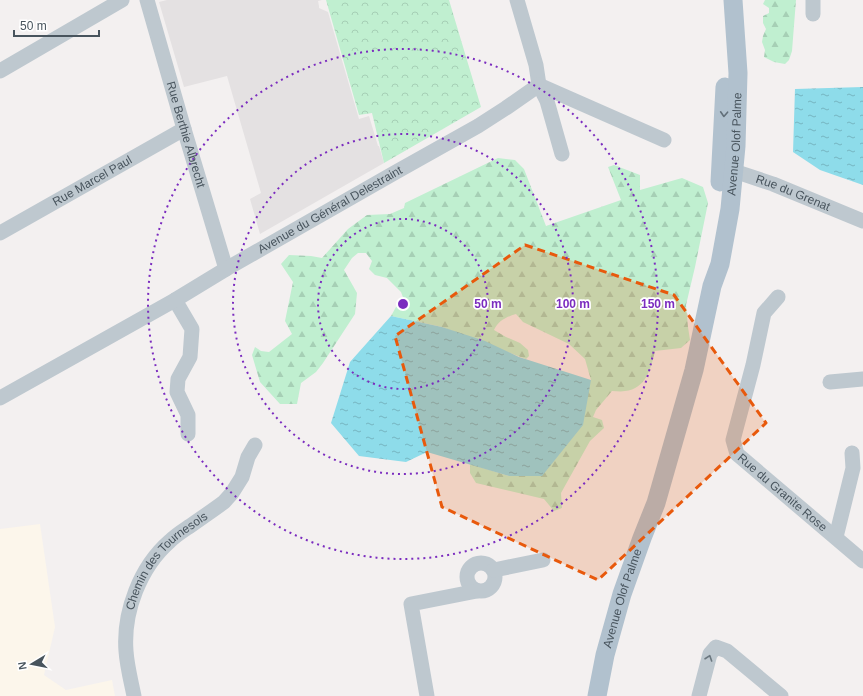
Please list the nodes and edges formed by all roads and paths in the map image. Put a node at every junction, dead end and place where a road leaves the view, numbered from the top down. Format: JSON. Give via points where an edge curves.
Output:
{"nodes":[{"id":1,"x":122,"y":0,"type":"edge"},
{"id":2,"x":147,"y":0,"type":"edge"},
{"id":3,"x":517,"y":0,"type":"edge"},
{"id":4,"x":726,"y":0,"type":"edge"},
{"id":5,"x":733,"y":0,"type":"edge"},
{"id":6,"x":0,"y":71,"type":"edge"},
{"id":7,"x":539,"y":85,"type":"junction"},
{"id":8,"x":184,"y":129,"type":"junction"},
{"id":9,"x":664,"y":140,"type":"dead end"},
{"id":10,"x":562,"y":154,"type":"dead end"},
{"id":11,"x":728,"y":170,"type":"junction"},
{"id":12,"x":863,"y":221,"type":"edge"},
{"id":13,"x":0,"y":233,"type":"edge"},
{"id":14,"x":226,"y":269,"type":"junction"},
{"id":15,"x":778,"y":297,"type":"dead end"},
{"id":16,"x":175,"y":300,"type":"junction"},
{"id":17,"x":863,"y":379,"type":"edge"},
{"id":18,"x":830,"y":382,"type":"dead end"},
{"id":19,"x":0,"y":398,"type":"edge"},
{"id":20,"x":188,"y":434,"type":"dead end"},
{"id":21,"x":255,"y":445,"type":"dead end"},
{"id":22,"x":852,"y":453,"type":"dead end"},
{"id":23,"x":656,"y":502,"type":"junction"},
{"id":24,"x":836,"y":537,"type":"junction"},
{"id":25,"x":543,"y":560,"type":"dead end"},
{"id":26,"x":863,"y":561,"type":"edge"},
{"id":27,"x":494,"y":570,"type":"junction"},
{"id":28,"x":477,"y":591,"type":"junction"},
{"id":29,"x":134,"y":696,"type":"edge"},
{"id":30,"x":427,"y":696,"type":"edge"},
{"id":31,"x":597,"y":696,"type":"edge"},
{"id":32,"x":609,"y":696,"type":"edge"},
{"id":33,"x":699,"y":696,"type":"edge"},
{"id":34,"x":781,"y":696,"type":"edge"}],
"edges":[{"from":1,"to":6,"type":"street"},
{"from":2,"to":8,"type":"street","name":"Rue Berthie Albrecht"},
{"from":3,"to":7,"type":"street","via":[[536,65]]},
{"from":4,"to":11,"type":"main road","name":"Avenue Olof Palme","one_way":true},
{"from":5,"to":11,"type":"main road","name":"Avenue Olof Palme","via":[[738,73],[736,146]]},
{"from":7,"to":9,"type":"street"},
{"from":7,"to":10,"type":"street","via":[[547,101]]},
{"from":7,"to":14,"type":"street","name":"Avenue du Général Delestraint","via":[[478,126]]},
{"from":8,"to":13,"type":"street","name":"Rue Marcel Paul"},
{"from":8,"to":14,"type":"street","name":"Rue Berthie Albrecht"},
{"from":11,"to":12,"type":"street","name":"Rue du Grenat","via":[[773,184]]},
{"from":11,"to":23,"type":"main road","name":"Avenue Olof Palme","via":[[715,233],[712,286],[694,370]]},
{"from":14,"to":16,"type":"street","name":"Avenue du Général Delestraint"},
{"from":15,"to":24,"type":"street","name":"Rue du Granite Rose","via":[[764,313],[733,440],[737,454]]},
{"from":16,"to":19,"type":"street","name":"Avenue du Général Delestraint"},
{"from":16,"to":20,"type":"street","via":[[192,329],[190,357],[178,379],[177,392],[188,415]]},
{"from":17,"to":18,"type":"street"},
{"from":21,"to":29,"type":"street","name":"Chemin des Tournesols","via":[[232,493],[224,502],[170,541],[153,559],[140,581],[132,599],[126,638],[126,653]]},
{"from":22,"to":24,"type":"street","via":[[853,468]]},
{"from":23,"to":31,"type":"main road","name":"Avenue Olof Palme","via":[[622,594]]},
{"from":23,"to":32,"type":"main road","name":"Avenue Olof Palme","via":[[650,537]]},
{"from":24,"to":26,"type":"street","name":"Rue du Granite Rose"},
{"from":25,"to":27,"type":"street"},
{"from":27,"to":28,"type":"street","via":[[495,580],[491,588],[482,592]]},
{"from":27,"to":28,"type":"street","via":[[482,563],[470,568],[468,582]]},
{"from":28,"to":30,"type":"street","via":[[411,604]]},
{"from":33,"to":34,"type":"street","one_way":true,"via":[[710,654],[716,647],[727,651]]}]}
